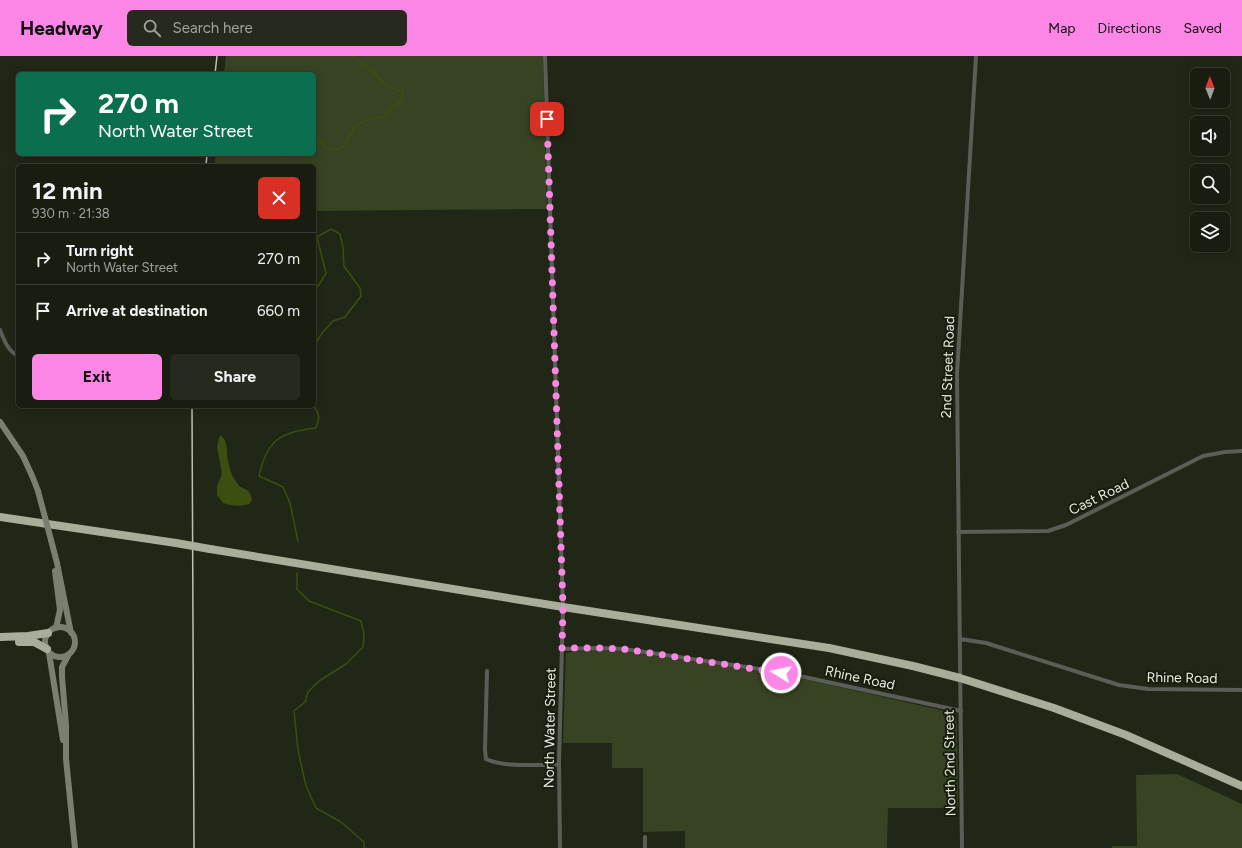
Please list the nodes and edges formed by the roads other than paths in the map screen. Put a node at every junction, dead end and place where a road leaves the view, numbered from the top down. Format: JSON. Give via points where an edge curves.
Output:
{"nodes":[{"id":1,"x":545,"y":56,"type":"edge"},
{"id":2,"x":976,"y":56,"type":"edge"},
{"id":3,"x":0,"y":330,"type":"edge"},
{"id":4,"x":16,"y":355,"type":"edge"},
{"id":5,"x":0,"y":422,"type":"edge"},
{"id":6,"x":0,"y":429,"type":"edge"},
{"id":7,"x":9,"y":436,"type":"junction"},
{"id":8,"x":1242,"y":451,"type":"edge"},
{"id":9,"x":0,"y":517,"type":"edge"},
{"id":10,"x":958,"y":532,"type":"junction"},
{"id":11,"x":51,"y":540,"type":"junction"},
{"id":12,"x":563,"y":607,"type":"junction"},
{"id":13,"x":56,"y":628,"type":"junction"},
{"id":14,"x":48,"y":633,"type":"junction"},
{"id":15,"x":71,"y":633,"type":"junction"},
{"id":16,"x":0,"y":637,"type":"edge"},
{"id":17,"x":960,"y":639,"type":"junction"},
{"id":18,"x":0,"y":642,"type":"edge"},
{"id":19,"x":562,"y":648,"type":"junction"},
{"id":20,"x":48,"y":651,"type":"junction"},
{"id":21,"x":69,"y":654,"type":"junction"},
{"id":22,"x":487,"y":671,"type":"dead end"},
{"id":23,"x":960,"y":678,"type":"junction"},
{"id":24,"x":1242,"y":690,"type":"edge"},
{"id":25,"x":961,"y":711,"type":"junction"},
{"id":26,"x":66,"y":759,"type":"junction"},
{"id":27,"x":559,"y":765,"type":"junction"},
{"id":28,"x":1242,"y":786,"type":"edge"},
{"id":29,"x":645,"y":837,"type":"dead end"},
{"id":30,"x":74,"y":848,"type":"edge"},
{"id":31,"x":560,"y":848,"type":"edge"},
{"id":32,"x":645,"y":848,"type":"edge"},
{"id":33,"x":962,"y":848,"type":"edge"}],
"edges":[{"from":1,"to":12,"type":"street","name":"North Water Street"},
{"from":2,"to":10,"type":"street","name":"2nd Street Road","via":[[957,374]]},
{"from":3,"to":4,"type":"street","via":[[4,341]]},
{"from":5,"to":7,"type":"main road"},
{"from":6,"to":7,"type":"main road"},
{"from":7,"to":11,"type":"main road","bridge":true,"via":[[25,461],[38,491]]},
{"from":8,"to":10,"type":"street","name":"Cast Road","via":[[1203,456],[1066,525],[1048,531]]},
{"from":9,"to":12,"type":"highway","bridge":true,"via":[[176,543]]},
{"from":10,"to":17,"type":"street","name":"2nd Street Road"},
{"from":11,"to":13,"type":"main road","via":[[60,610]]},
{"from":11,"to":15,"type":"main road"},
{"from":12,"to":19,"type":"street","name":"North Water Street"},
{"from":12,"to":23,"type":"highway","via":[[829,648]]},
{"from":13,"to":14,"type":"main road"},
{"from":13,"to":15,"type":"main road","via":[[64,628]]},
{"from":14,"to":16,"type":"highway"},
{"from":14,"to":20,"type":"main road","via":[[45,641]]},
{"from":15,"to":21,"type":"main road","via":[[75,641]]},
{"from":17,"to":23,"type":"street","name":"2nd Street Road"},
{"from":17,"to":24,"type":"street","name":"Rhine Road","via":[[986,643],[1119,685],[1148,689]]},
{"from":18,"to":20,"type":"highway","via":[[34,642]]},
{"from":19,"to":25,"type":"street","name":"Rhine Road","via":[[624,649],[746,667]]},
{"from":19,"to":27,"type":"street","name":"North Water Street"},
{"from":20,"to":21,"type":"main road","via":[[57,657]]},
{"from":20,"to":26,"type":"main road"},
{"from":21,"to":26,"type":"main road","via":[[62,672]]},
{"from":22,"to":27,"type":"street","via":[[486,759],[506,765]]},
{"from":23,"to":25,"type":"street","name":"North 2nd Street"},
{"from":23,"to":28,"type":"highway","via":[[1054,708],[1126,735]]},
{"from":25,"to":33,"type":"street","name":"North 2nd Street"},
{"from":26,"to":30,"type":"main road"},
{"from":27,"to":31,"type":"street","name":"North Water Street"},
{"from":29,"to":32,"type":"street"}]}
